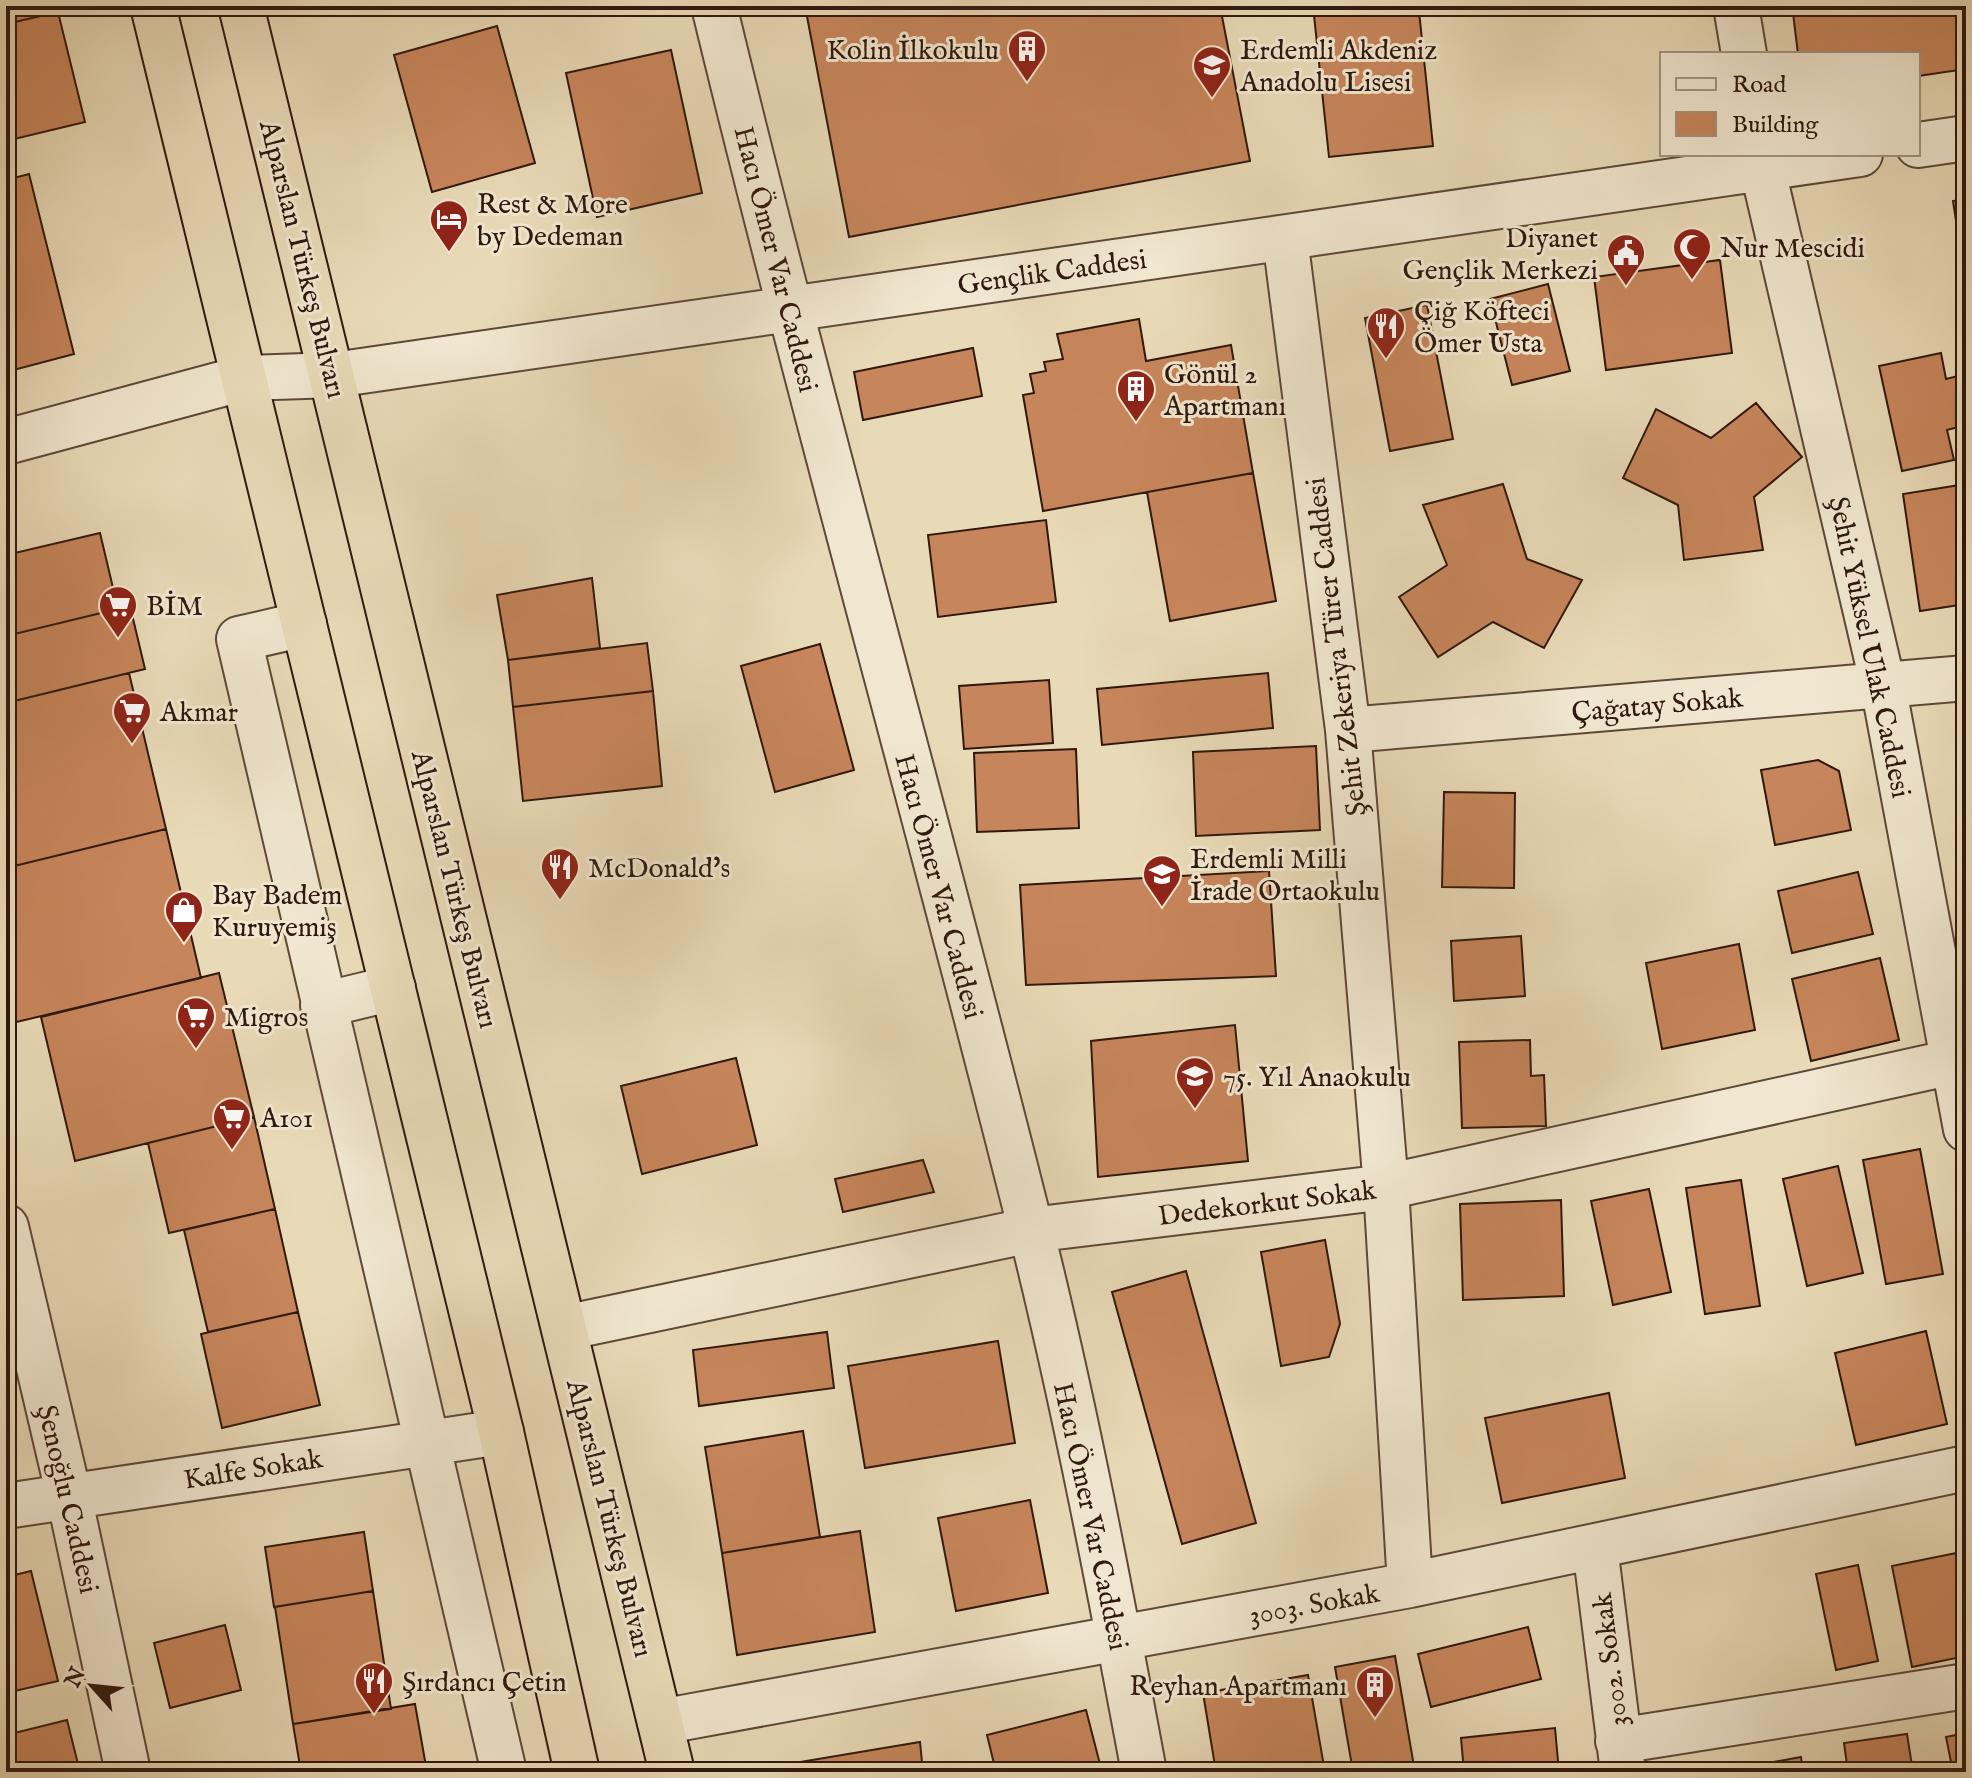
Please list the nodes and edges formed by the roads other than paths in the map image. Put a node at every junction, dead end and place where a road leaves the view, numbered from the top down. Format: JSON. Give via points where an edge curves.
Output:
{"nodes":[{"id":1,"x":153,"y":6,"type":"edge"},
{"id":2,"x":241,"y":6,"type":"edge"},
{"id":3,"x":714,"y":6,"type":"edge"},
{"id":4,"x":1736,"y":6,"type":"edge"},
{"id":5,"x":1744,"y":52,"type":"edge"},
{"id":6,"x":1966,"y":138,"type":"edge"},
{"id":7,"x":1920,"y":145,"type":"edge"},
{"id":8,"x":1831,"y":156,"type":"edge"},
{"id":9,"x":1760,"y":161,"type":"edge"},
{"id":10,"x":1285,"y":238,"type":"junction"},
{"id":11,"x":787,"y":309,"type":"junction"},
{"id":12,"x":334,"y":375,"type":"junction"},
{"id":13,"x":244,"y":378,"type":"junction"},
{"id":14,"x":6,"y":442,"type":"edge"},
{"id":15,"x":304,"y":624,"type":"junction"},
{"id":16,"x":1966,"y":678,"type":"edge"},
{"id":17,"x":1886,"y":685,"type":"junction"},
{"id":18,"x":1348,"y":730,"type":"junction"},
{"id":19,"x":393,"y":988,"type":"junction"},
{"id":20,"x":323,"y":1005,"type":"junction"},
{"id":21,"x":1959,"y":1060,"type":"edge"},
{"id":22,"x":1966,"y":1129,"type":"edge"},
{"id":23,"x":1386,"y":1187,"type":"junction"},
{"id":24,"x":6,"y":1227,"type":"edge"},
{"id":25,"x":1031,"y":1230,"type":"junction"},
{"id":26,"x":564,"y":1328,"type":"junction"},
{"id":27,"x":501,"y":1432,"type":"junction"},
{"id":28,"x":425,"y":1443,"type":"junction"},
{"id":29,"x":1966,"y":1468,"type":"edge"},
{"id":30,"x":69,"y":1496,"type":"junction"},
{"id":31,"x":6,"y":1506,"type":"edge"},
{"id":32,"x":1595,"y":1547,"type":"junction"},
{"id":33,"x":1410,"y":1585,"type":"junction"},
{"id":34,"x":1119,"y":1638,"type":"junction"},
{"id":35,"x":1966,"y":1686,"type":"edge"},
{"id":36,"x":660,"y":1722,"type":"junction"},
{"id":37,"x":1621,"y":1757,"type":"edge"},
{"id":38,"x":128,"y":1772,"type":"edge"},
{"id":39,"x":504,"y":1772,"type":"edge"},
{"id":40,"x":577,"y":1772,"type":"edge"},
{"id":41,"x":672,"y":1772,"type":"edge"},
{"id":42,"x":1144,"y":1772,"type":"edge"}],
"edges":[{"from":1,"to":13,"type":"highway"},
{"from":2,"to":12,"type":"highway","name":"Alparslan Türkeş Bulvarı"},
{"from":3,"to":11,"type":"street","name":"Hacı Ömer Var Caddesi"},
{"from":4,"to":5,"type":"street"},
{"from":6,"to":7,"type":"street"},
{"from":8,"to":9,"type":"street","name":"Gençlik Caddesi"},
{"from":9,"to":10,"type":"street","name":"Gençlik Caddesi"},
{"from":9,"to":17,"type":"street","name":"Şehit Yüksel Ulak Caddesi"},
{"from":10,"to":11,"type":"street","name":"Gençlik Caddesi"},
{"from":10,"to":18,"type":"street","name":"Şehit Zekeriya Türer Caddesi"},
{"from":11,"to":12,"type":"street","name":"Gençlik Caddesi"},
{"from":11,"to":25,"type":"street","name":"Hacı Ömer Var Caddesi"},
{"from":12,"to":13,"type":"street","name":"Gençlik Caddesi"},
{"from":12,"to":26,"type":"highway","name":"Alparslan Türkeş Bulvarı"},
{"from":13,"to":14,"type":"street","name":"Gençlik Caddesi"},
{"from":13,"to":15,"type":"highway"},
{"from":15,"to":19,"type":"highway"},
{"from":15,"to":20,"type":"street","via":[[239,639]]},
{"from":16,"to":17,"type":"street","name":"Çağatay Sokak"},
{"from":17,"to":18,"type":"street","name":"Çağatay Sokak"},
{"from":17,"to":21,"type":"street","name":"Şehit Yüksel Ulak Caddesi"},
{"from":18,"to":23,"type":"street","name":"Şehit Zekeriya Türer Caddesi"},
{"from":19,"to":20,"type":"street"},
{"from":19,"to":27,"type":"highway"},
{"from":20,"to":28,"type":"street"},
{"from":21,"to":22,"type":"street","name":"Şehit Yüksel Ulak Caddesi"},
{"from":21,"to":23,"type":"street","name":"Dedekorkut Sokak"},
{"from":23,"to":25,"type":"street","name":"Dedekorkut Sokak"},
{"from":23,"to":33,"type":"street","name":"Şehit Zekeriya Türer Caddesi"},
{"from":24,"to":30,"type":"street","name":"Şenoğlu Caddesi"},
{"from":25,"to":26,"type":"street","name":"Dedekorkut Sokak"},
{"from":25,"to":34,"type":"street","name":"Hacı Ömer Var Caddesi"},
{"from":26,"to":36,"type":"highway","name":"Alparslan Türkeş Bulvarı"},
{"from":27,"to":28,"type":"street","name":"Kalfe Sokak"},
{"from":27,"to":40,"type":"highway"},
{"from":28,"to":30,"type":"street","name":"Kalfe Sokak"},
{"from":28,"to":39,"type":"street"},
{"from":29,"to":32,"type":"street","name":"3003. Sokak"},
{"from":30,"to":31,"type":"street","name":"Kalfe Sokak"},
{"from":30,"to":38,"type":"street","name":"Şenoğlu Caddesi"},
{"from":32,"to":33,"type":"street","name":"3003. Sokak"},
{"from":32,"to":37,"type":"street","name":"3002. Sokak"},
{"from":33,"to":34,"type":"street","name":"3003. Sokak"},
{"from":34,"to":36,"type":"street","name":"3003. Sokak"},
{"from":34,"to":42,"type":"street","name":"Hacı Ömer Var Caddesi"},
{"from":35,"to":37,"type":"street"},
{"from":36,"to":41,"type":"highway","name":"Alparslan Türkeş Bulvarı"}]}
